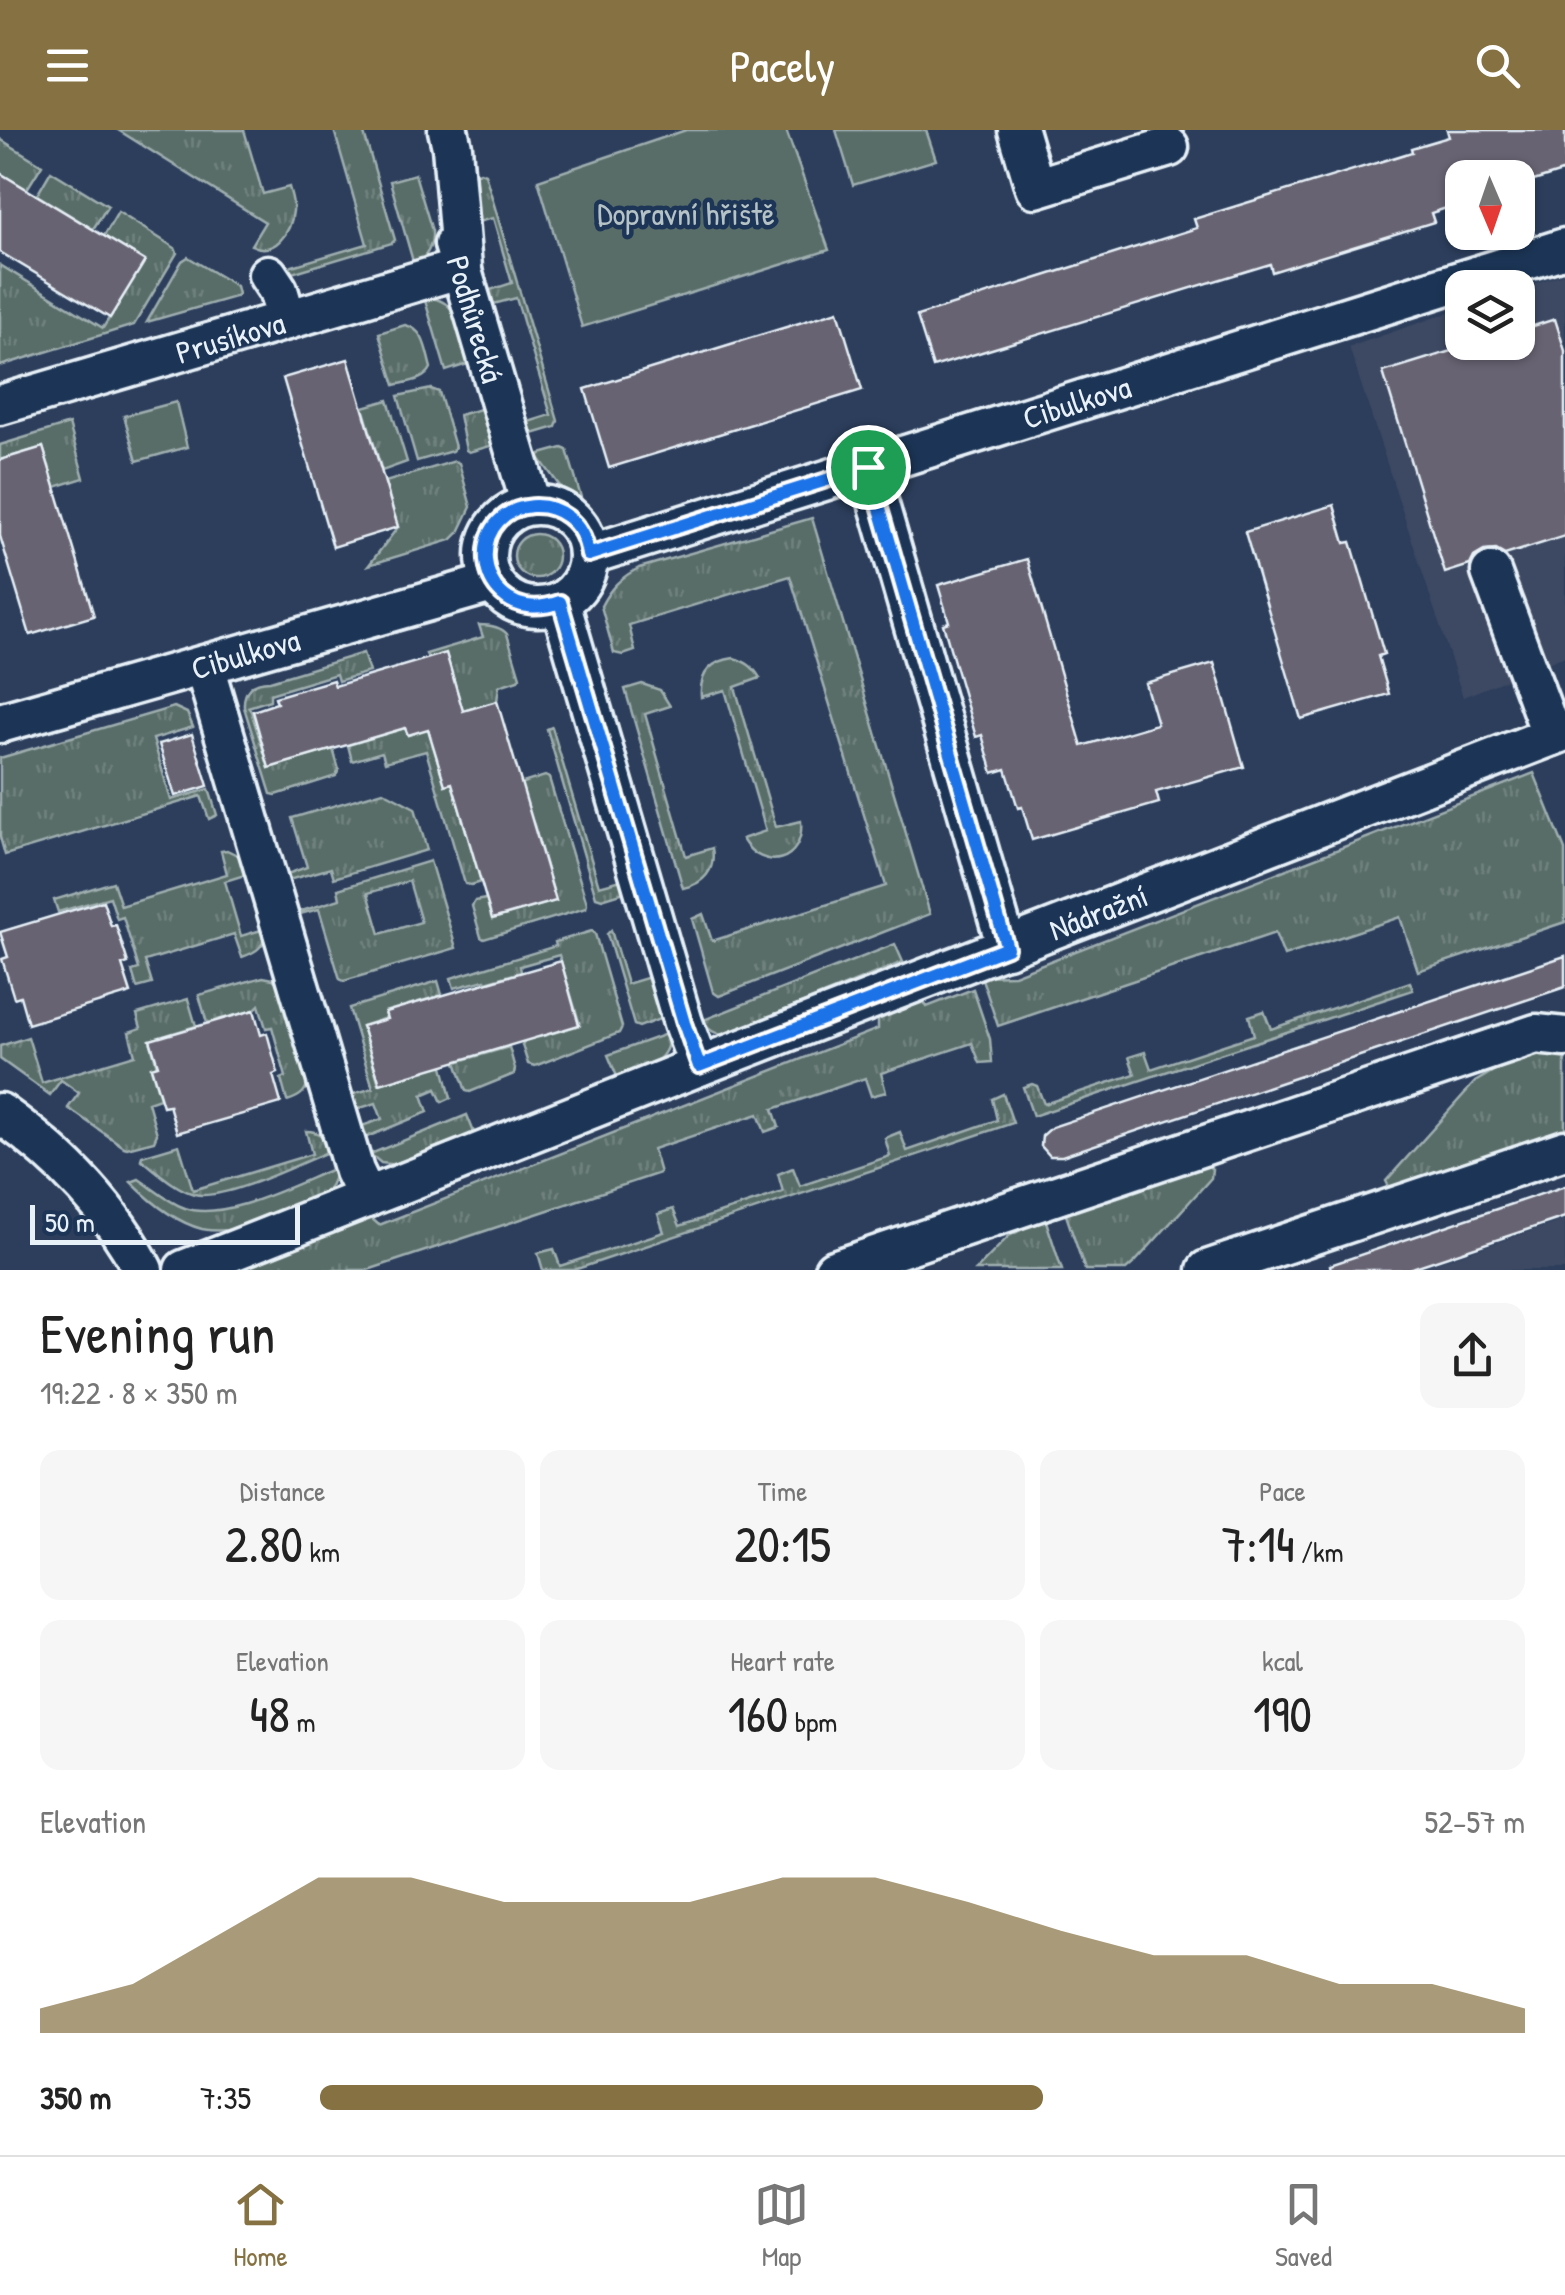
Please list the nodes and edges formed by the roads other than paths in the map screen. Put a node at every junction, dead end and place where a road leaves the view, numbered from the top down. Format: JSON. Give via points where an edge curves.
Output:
{"nodes":[{"id":1,"x":420,"y":130,"type":"edge"},
{"id":2,"x":448,"y":130,"type":"edge"},
{"id":3,"x":1018,"y":130,"type":"edge"},
{"id":4,"x":1169,"y":147,"type":"dead end"},
{"id":5,"x":1565,"y":248,"type":"edge"},
{"id":6,"x":462,"y":268,"type":"junction"},
{"id":7,"x":268,"y":274,"type":"dead end"},
{"id":8,"x":287,"y":320,"type":"junction"},
{"id":9,"x":0,"y":405,"type":"edge"},
{"id":10,"x":868,"y":467,"type":"junction"},
{"id":11,"x":531,"y":505,"type":"junction"},
{"id":12,"x":588,"y":555,"type":"junction"},
{"id":13,"x":1491,"y":572,"type":"dead end"},
{"id":14,"x":492,"y":582,"type":"junction"},
{"id":15,"x":560,"y":602,"type":"junction"},
{"id":16,"x":204,"y":666,"type":"junction"},
{"id":17,"x":0,"y":723,"type":"edge"},
{"id":18,"x":1558,"y":733,"type":"edge"},
{"id":19,"x":1007,"y":948,"type":"junction"},
{"id":20,"x":1565,"y":1037,"type":"edge"},
{"id":21,"x":699,"y":1066,"type":"junction"},
{"id":22,"x":0,"y":1114,"type":"edge"},
{"id":23,"x":1565,"y":1150,"type":"edge"},
{"id":24,"x":367,"y":1198,"type":"junction"},
{"id":25,"x":143,"y":1270,"type":"edge"},
{"id":26,"x":184,"y":1270,"type":"edge"},
{"id":27,"x":834,"y":1270,"type":"edge"},
{"id":28,"x":1207,"y":1270,"type":"edge"}],
"edges":[{"from":1,"to":6,"type":"street","name":"Podhůrecká"},
{"from":2,"to":6,"type":"street"},
{"from":3,"to":4,"type":"street","via":[[1035,188]]},
{"from":5,"to":10,"type":"street","name":"Cibulkova"},
{"from":6,"to":8,"type":"street","name":"Prusíkova"},
{"from":6,"to":11,"type":"street","name":"Podhůrecká"},
{"from":7,"to":8,"type":"street"},
{"from":8,"to":9,"type":"street","name":"Prusíkova"},
{"from":10,"to":12,"type":"street","name":"Cibulkova"},
{"from":10,"to":19,"type":"street"},
{"from":11,"to":12,"type":"street","via":[[566,514],[582,532]]},
{"from":11,"to":14,"type":"street","via":[[494,527],[485,555]]},
{"from":12,"to":15,"type":"street","via":[[577,588]]},
{"from":13,"to":18,"type":"street"},
{"from":14,"to":15,"type":"street","via":[[522,606]]},
{"from":14,"to":16,"type":"street","name":"Cibulkova"},
{"from":15,"to":21,"type":"street"},
{"from":16,"to":17,"type":"street","name":"Cibulkova"},
{"from":16,"to":24,"type":"street"},
{"from":18,"to":19,"type":"street","name":"Nádražní"},
{"from":19,"to":21,"type":"street","name":"Nádražní"},
{"from":20,"to":27,"type":"street","via":[[1536,1034]]},
{"from":21,"to":24,"type":"street","name":"Nádražní"},
{"from":22,"to":25,"type":"street","via":[[76,1175]]},
{"from":23,"to":28,"type":"street"},
{"from":24,"to":26,"type":"street","name":"Nádražní"}]}
